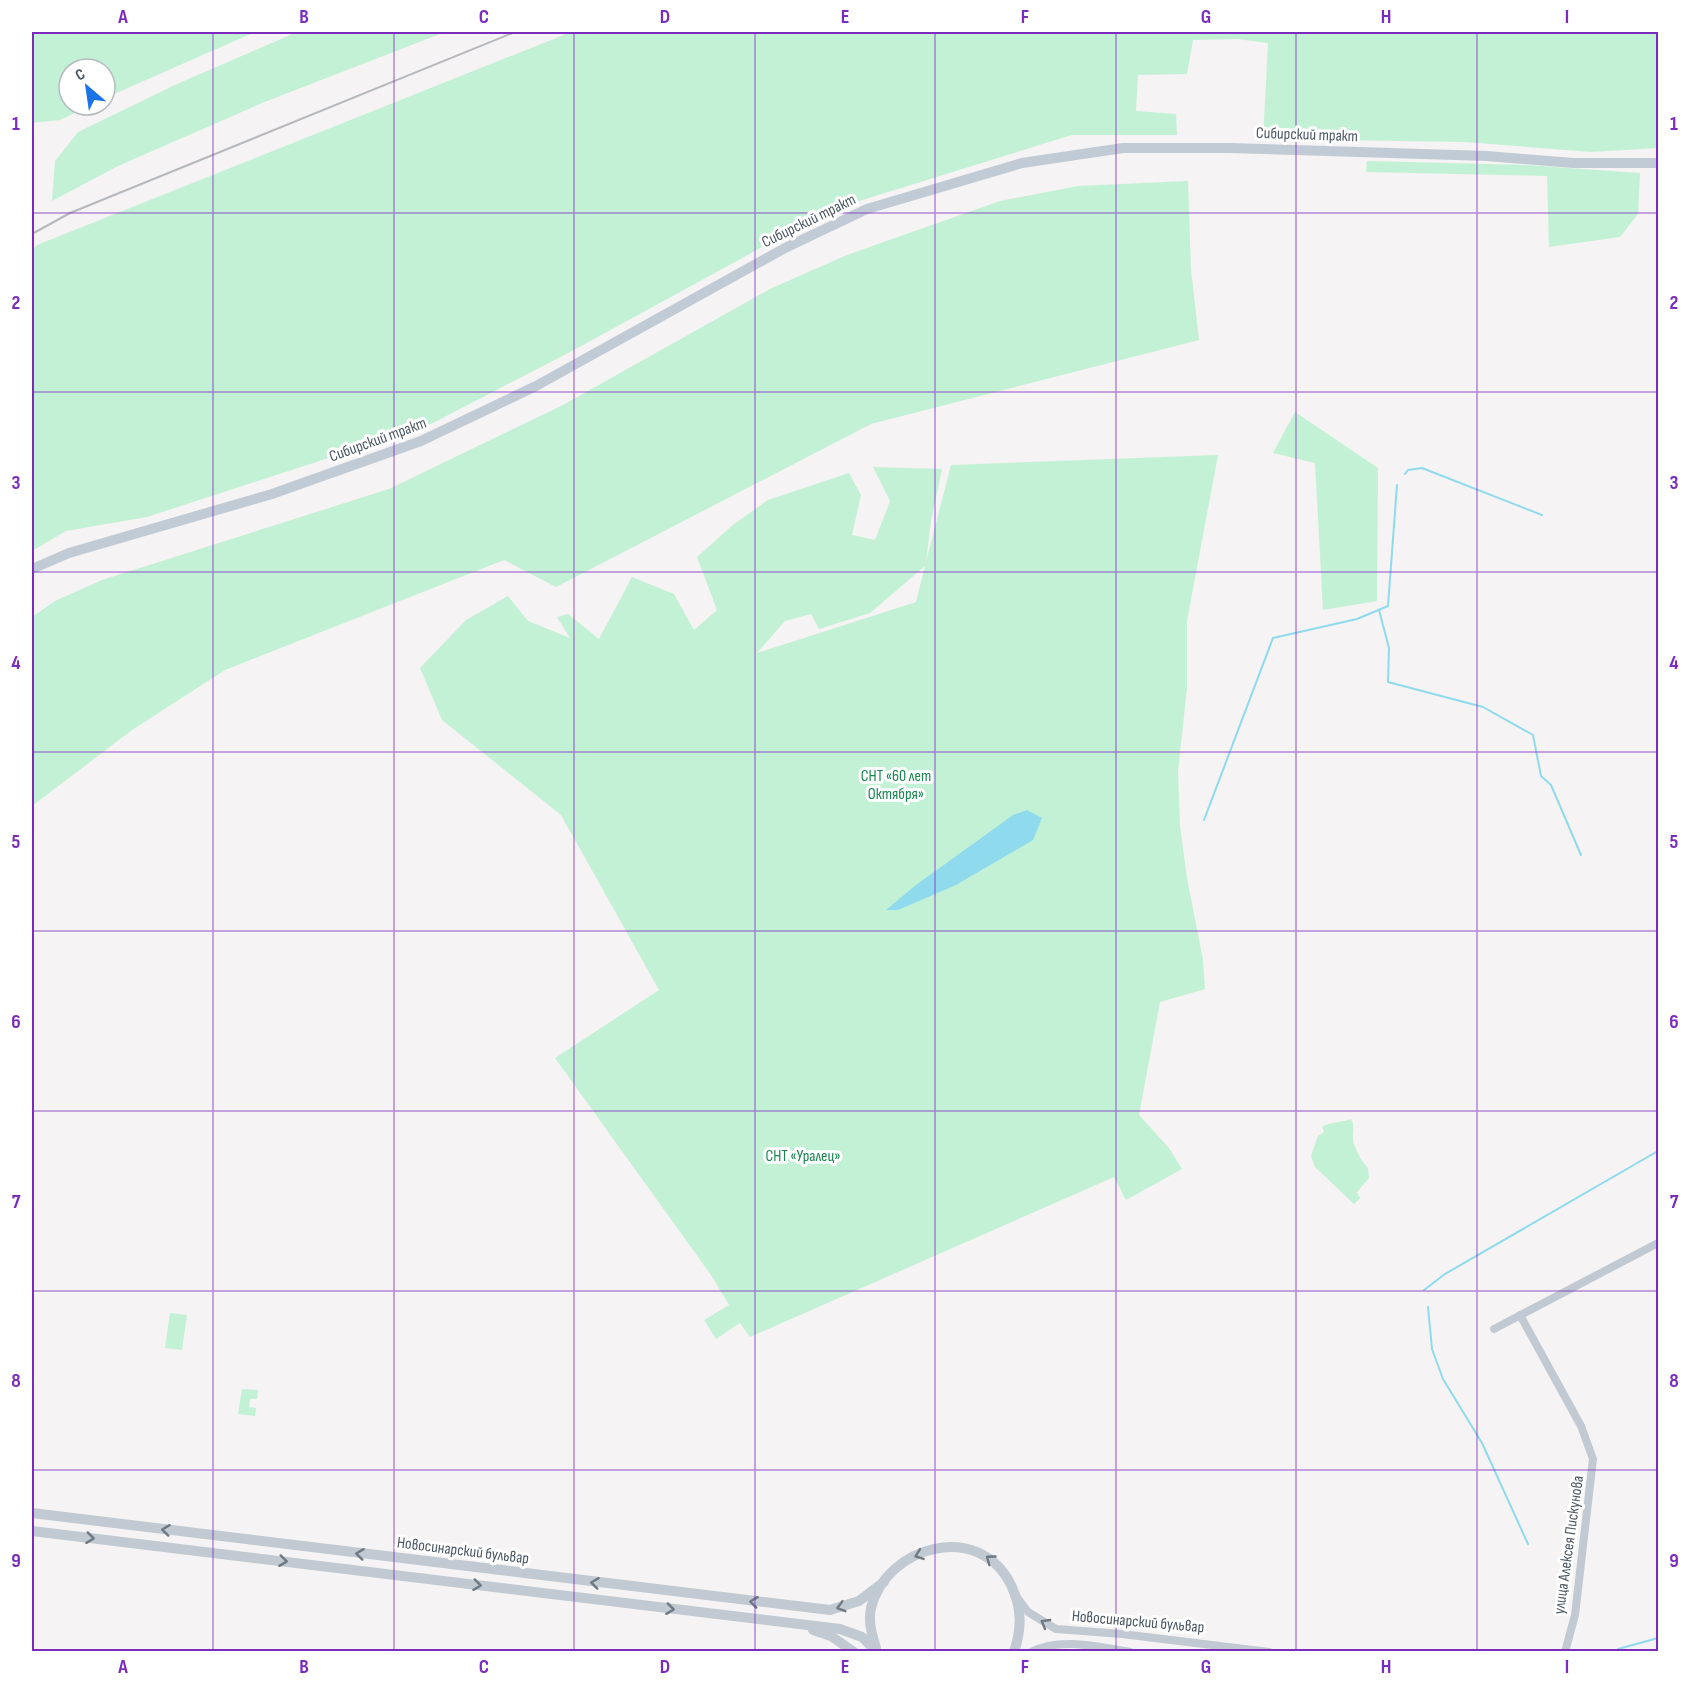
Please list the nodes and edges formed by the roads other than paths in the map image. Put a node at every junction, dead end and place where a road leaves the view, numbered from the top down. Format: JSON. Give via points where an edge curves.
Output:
{"nodes":[{"id":1,"x":1659,"y":163,"type":"edge"},
{"id":2,"x":32,"y":569,"type":"edge"},
{"id":3,"x":1659,"y":1243,"type":"edge"},
{"id":4,"x":1520,"y":1315,"type":"junction"},
{"id":5,"x":1494,"y":1329,"type":"dead end"},
{"id":6,"x":32,"y":1513,"type":"edge"},
{"id":7,"x":32,"y":1531,"type":"edge"},
{"id":8,"x":884,"y":1582,"type":"junction"},
{"id":9,"x":1016,"y":1596,"type":"junction"},
{"id":10,"x":799,"y":1624,"type":"junction"},
{"id":11,"x":1126,"y":1651,"type":"edge"},
{"id":12,"x":854,"y":1652,"type":"edge"},
{"id":13,"x":877,"y":1652,"type":"edge"},
{"id":14,"x":1014,"y":1652,"type":"edge"},
{"id":15,"x":1031,"y":1652,"type":"edge"},
{"id":16,"x":1110,"y":1652,"type":"edge"},
{"id":17,"x":1269,"y":1652,"type":"edge"},
{"id":18,"x":1565,"y":1652,"type":"edge"}],
"edges":[{"from":1,"to":2,"type":"main road","name":"Сибирский тракт","via":[[1123,148],[1022,164],[867,209],[785,248],[536,386],[422,441],[261,497],[69,553]]},
{"from":3,"to":4,"type":"street"},
{"from":4,"to":5,"type":"street"},
{"from":4,"to":18,"type":"street","name":"улица Алексея Пискунова","via":[[1581,1426],[1593,1459],[1575,1615]]},
{"from":8,"to":6,"type":"street","name":"Новосинарский бульвар","one_way":true,"via":[[859,1601],[830,1610]]},
{"from":7,"to":10,"type":"street","name":"Новосинарский бульвар","one_way":true},
{"from":9,"to":8,"type":"street","one_way":true,"via":[[994,1560],[964,1546],[936,1549],[908,1559]]},
{"from":8,"to":13,"type":"street","via":[[871,1609]]},
{"from":9,"to":14,"type":"street","via":[[1021,1624]]},
{"from":17,"to":9,"type":"street","name":"Новосинарский бульвар","one_way":true,"via":[[1056,1629],[1028,1612]]},
{"from":10,"to":12,"type":"street","via":[[831,1636]]},
{"from":10,"to":13,"type":"street","name":"Новосинарский бульвар","via":[[845,1630],[862,1637]]},
{"from":11,"to":15,"type":"street","name":"Новосинарский бульвар","via":[[1065,1644]]},
{"from":11,"to":16,"type":"street"}]}
